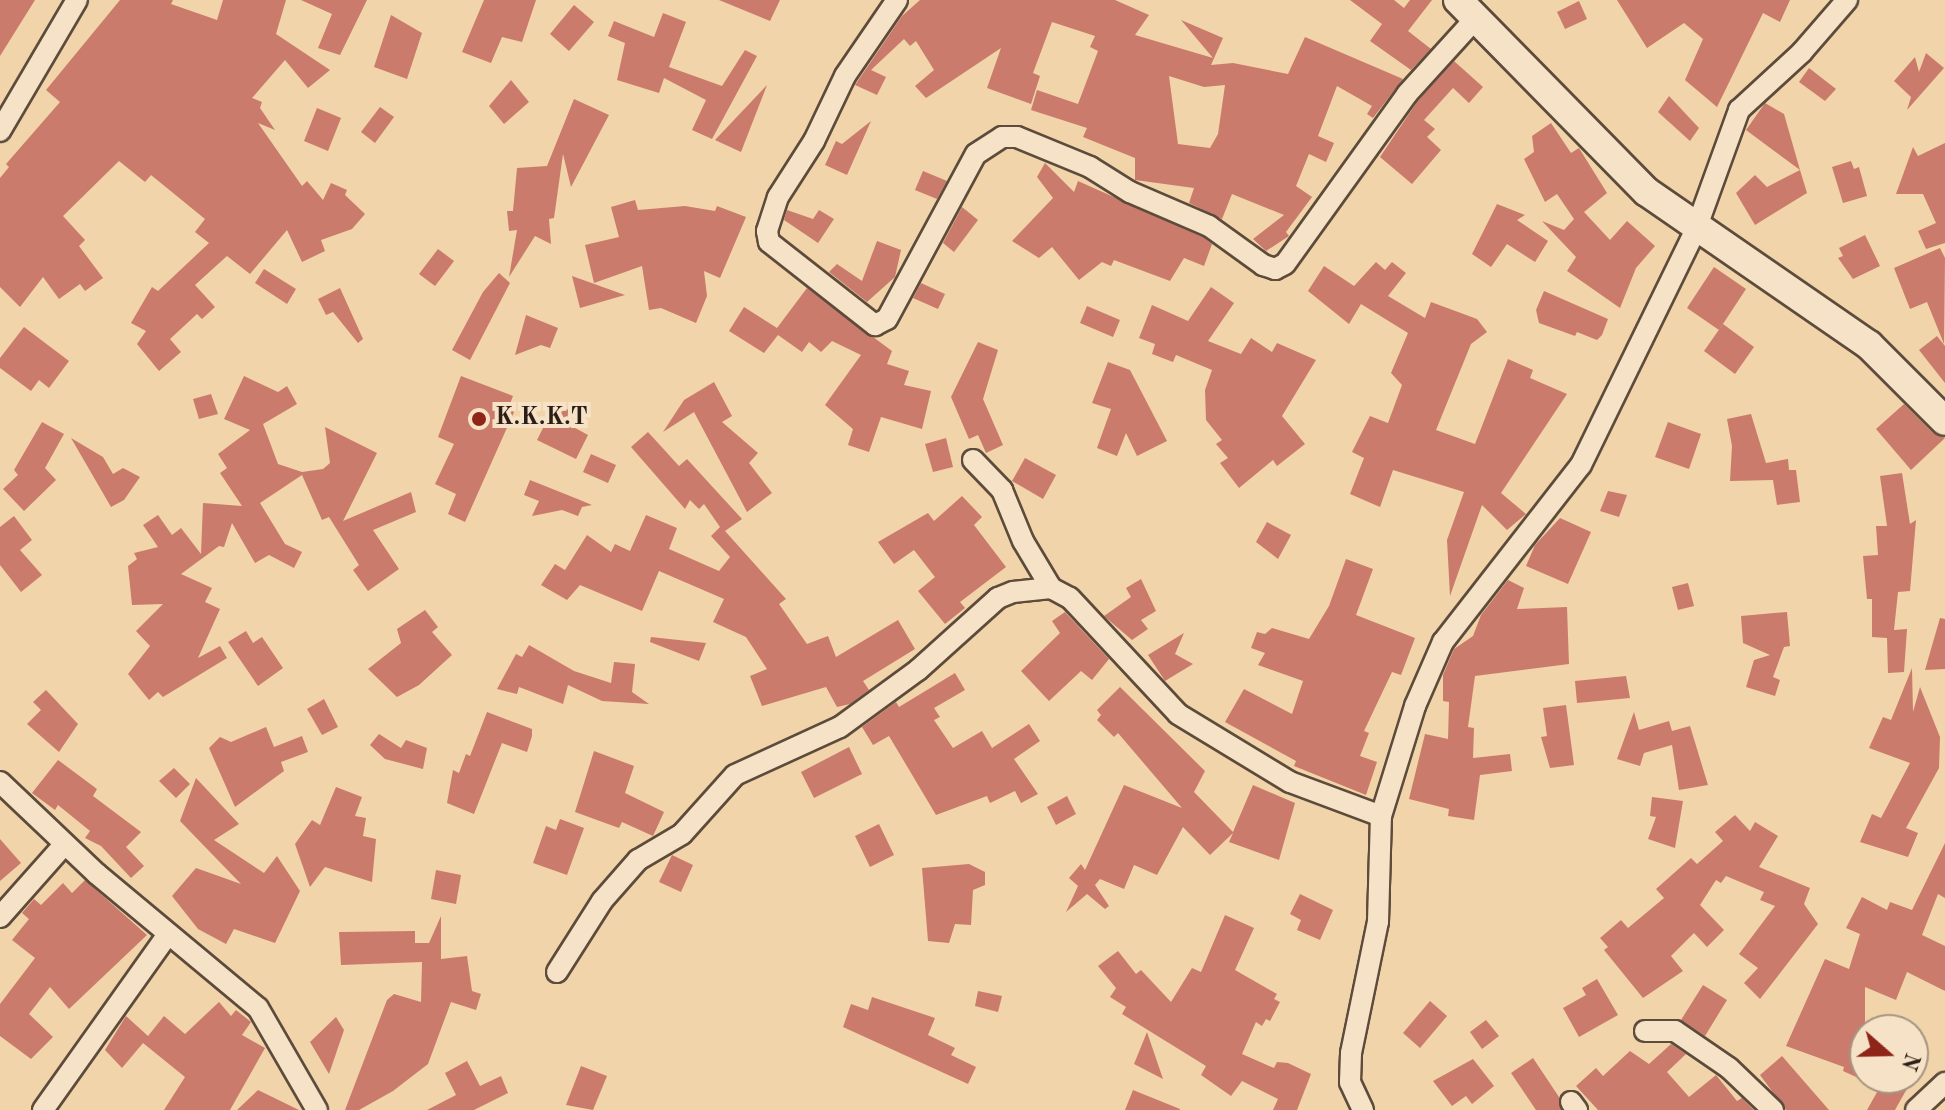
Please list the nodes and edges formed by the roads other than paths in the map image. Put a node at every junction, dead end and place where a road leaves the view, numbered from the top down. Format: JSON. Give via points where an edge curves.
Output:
{"nodes":[{"id":1,"x":77,"y":0,"type":"edge"},
{"id":2,"x":897,"y":0,"type":"edge"},
{"id":3,"x":1847,"y":0,"type":"edge"},
{"id":4,"x":1466,"y":10,"type":"edge"},
{"id":5,"x":0,"y":131,"type":"edge"},
{"id":6,"x":1696,"y":229,"type":"junction"},
{"id":7,"x":1945,"y":421,"type":"edge"},
{"id":8,"x":973,"y":460,"type":"dead end"},
{"id":9,"x":1051,"y":588,"type":"junction"},
{"id":10,"x":0,"y":782,"type":"edge"},
{"id":11,"x":1381,"y":816,"type":"junction"},
{"id":12,"x":64,"y":845,"type":"junction"},
{"id":13,"x":0,"y":917,"type":"edge"},
{"id":14,"x":168,"y":934,"type":"junction"},
{"id":15,"x":557,"y":972,"type":"dead end"},
{"id":16,"x":1645,"y":1031,"type":"dead end"},
{"id":17,"x":1945,"y":1083,"type":"edge"},
{"id":18,"x":43,"y":1110,"type":"edge"},
{"id":19,"x":317,"y":1110,"type":"edge"},
{"id":20,"x":1363,"y":1110,"type":"edge"},
{"id":21,"x":1773,"y":1110,"type":"edge"},
{"id":22,"x":1916,"y":1110,"type":"edge"}],
"edges":[{"from":1,"to":5,"type":"street"},
{"from":2,"to":4,"type":"street","via":[[845,76],[814,141],[778,197],[767,231],[769,242],[875,325],[887,319],[976,154],[1002,137],[1017,137],[1090,167],[1130,192],[1209,226],[1263,265],[1275,269],[1285,264]]},
{"from":3,"to":6,"type":"street","via":[[1802,52],[1739,110]]},
{"from":4,"to":6,"type":"street","via":[[1608,158]]},
{"from":6,"to":7,"type":"street","via":[[1869,345]]},
{"from":6,"to":11,"type":"street","via":[[1581,465],[1443,642],[1415,706]]},
{"from":8,"to":9,"type":"street","via":[[1002,490],[1023,541]]},
{"from":9,"to":11,"type":"street","via":[[1083,607],[1178,714],[1290,782]]},
{"from":9,"to":15,"type":"street","via":[[998,598],[866,710],[815,742],[753,763],[735,775],[682,834],[638,860]]},
{"from":10,"to":12,"type":"street"},
{"from":11,"to":20,"type":"street","via":[[1377,936],[1351,1053],[1350,1082]]},
{"from":12,"to":13,"type":"street"},
{"from":12,"to":14,"type":"street"},
{"from":14,"to":18,"type":"street"},
{"from":14,"to":19,"type":"street","via":[[258,1008]]},
{"from":16,"to":21,"type":"street","via":[[1675,1031],[1729,1068]]},
{"from":17,"to":22,"type":"street"}]}
